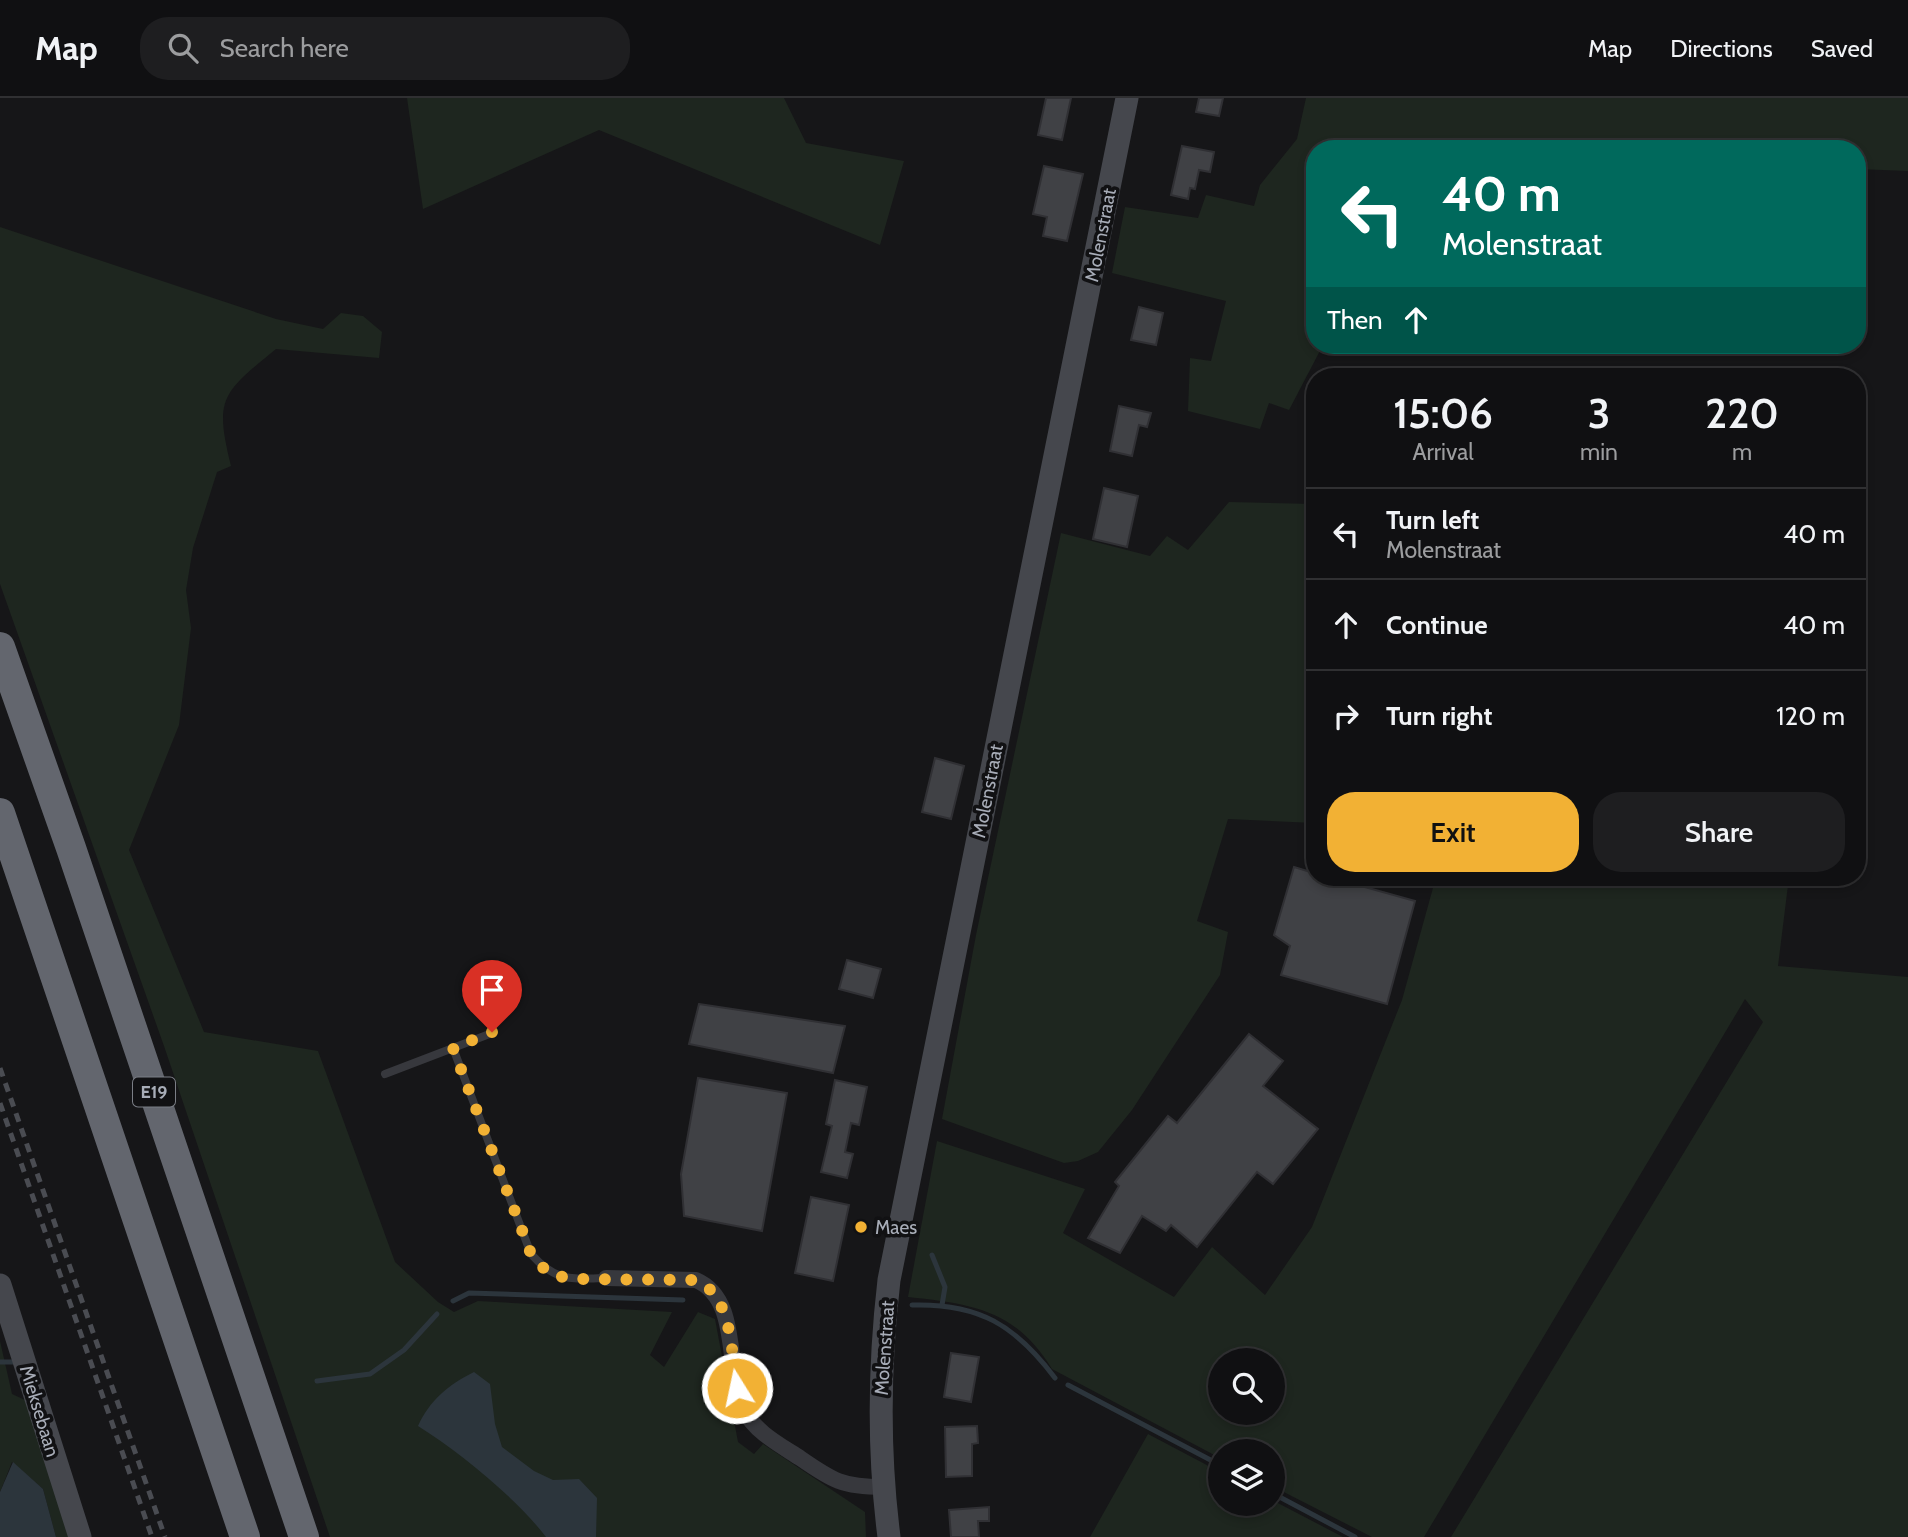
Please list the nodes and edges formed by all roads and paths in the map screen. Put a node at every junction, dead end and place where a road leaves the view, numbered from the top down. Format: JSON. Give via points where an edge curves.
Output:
{"nodes":[{"id":1,"x":1127,"y":98,"type":"edge"},
{"id":2,"x":0,"y":648,"type":"edge"},
{"id":3,"x":0,"y":813,"type":"edge"},
{"id":4,"x":492,"y":1032,"type":"dead end"},
{"id":5,"x":453,"y":1048,"type":"junction"},
{"id":6,"x":385,"y":1074,"type":"dead end"},
{"id":7,"x":606,"y":1278,"type":"joint"},
{"id":8,"x":0,"y":1285,"type":"edge"},
{"id":9,"x":883,"y":1487,"type":"junction"},
{"id":10,"x":80,"y":1537,"type":"edge"},
{"id":11,"x":246,"y":1537,"type":"edge"},
{"id":12,"x":304,"y":1537,"type":"edge"},
{"id":13,"x":889,"y":1537,"type":"edge"}],
"edges":[{"from":1,"to":9,"type":"main road","name":"Molenstraat","via":[[889,1280],[880,1386]]},
{"from":2,"to":12,"type":"highway","number":"E19"},
{"from":3,"to":11,"type":"highway"},
{"from":4,"to":5,"type":"lane"},
{"from":5,"to":6,"type":"lane"},
{"from":5,"to":7,"type":"lane","via":[[531,1254],[548,1273],[570,1279]]},
{"from":7,"to":9,"type":"street","via":[[696,1280],[709,1285],[723,1311],[737,1388],[755,1425],[829,1478],[856,1488]]},
{"from":8,"to":10,"type":"main road","name":"Mieksebaan"},
{"from":9,"to":13,"type":"main road","name":"Molenstraat"}]}
